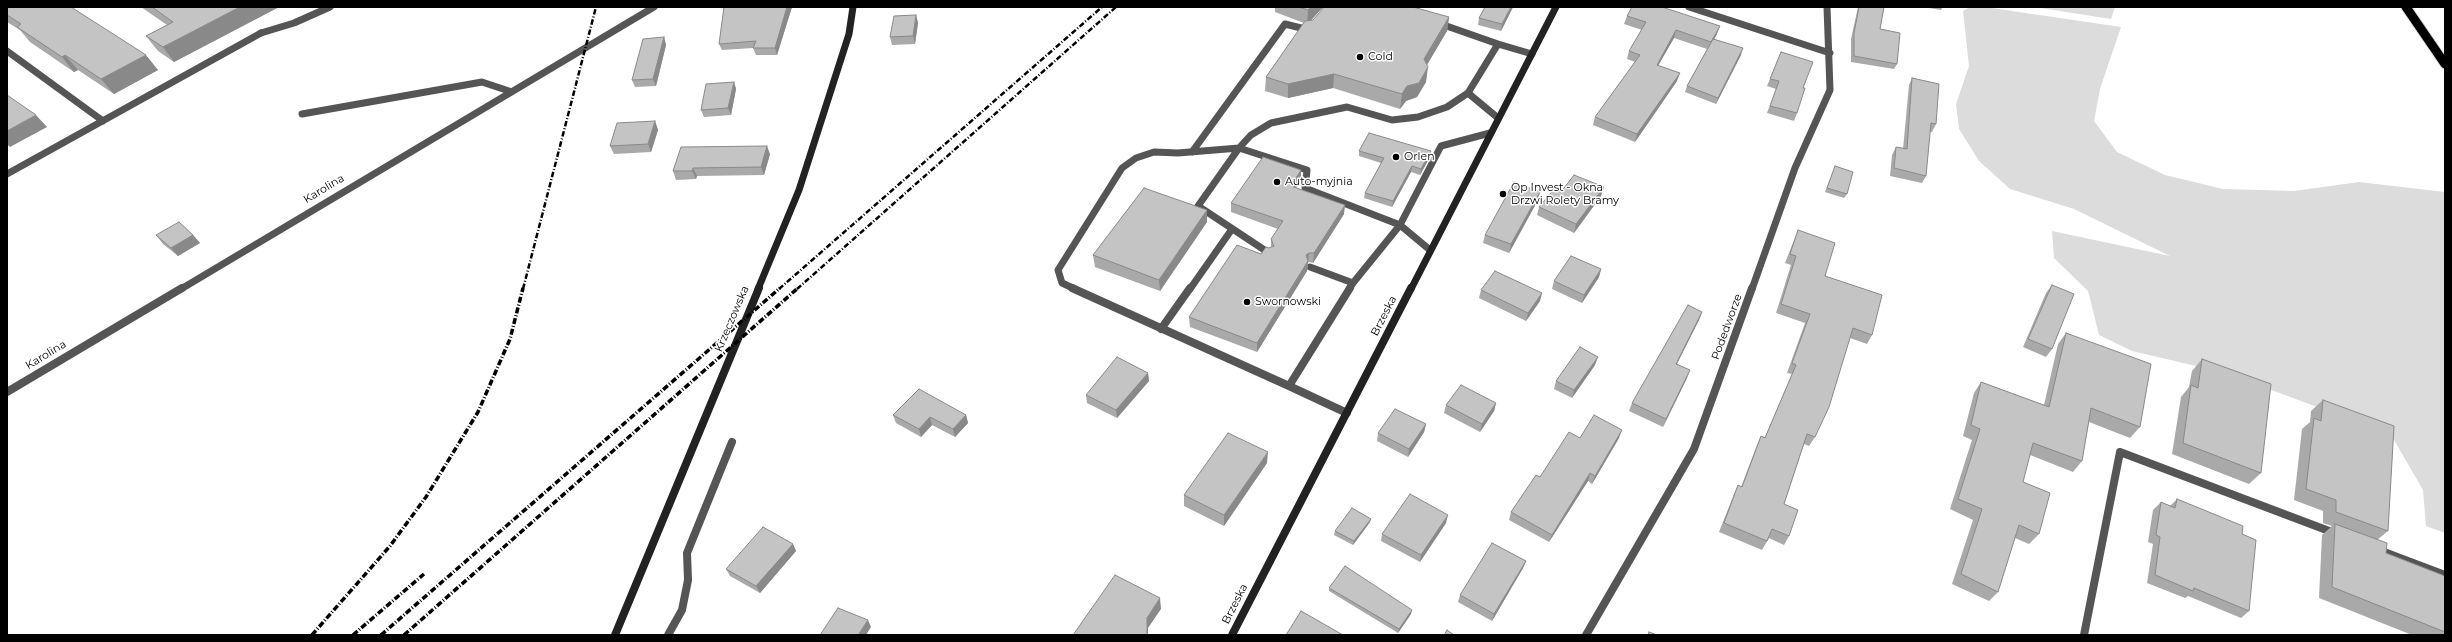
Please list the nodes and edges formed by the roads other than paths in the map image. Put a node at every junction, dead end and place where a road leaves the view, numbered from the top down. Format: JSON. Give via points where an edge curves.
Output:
{"nodes":[{"id":1,"x":330,"y":7,"type":"edge"},
{"id":2,"x":654,"y":7,"type":"edge"},
{"id":3,"x":853,"y":7,"type":"edge"},
{"id":4,"x":1556,"y":7,"type":"edge"},
{"id":5,"x":1690,"y":7,"type":"edge"},
{"id":6,"x":1828,"y":7,"type":"edge"},
{"id":7,"x":2406,"y":7,"type":"edge"},
{"id":8,"x":1427,"y":19,"type":"edge"},
{"id":9,"x":1313,"y":25,"type":"edge"},
{"id":10,"x":1498,"y":44,"type":"junction"},
{"id":11,"x":7,"y":51,"type":"edge"},
{"id":12,"x":1830,"y":53,"type":"junction"},
{"id":13,"x":1532,"y":54,"type":"junction"},
{"id":14,"x":2445,"y":64,"type":"edge"},
{"id":15,"x":509,"y":91,"type":"junction"},
{"id":16,"x":1468,"y":94,"type":"junction"},
{"id":17,"x":302,"y":114,"type":"dead end"},
{"id":18,"x":1498,"y":118,"type":"junction"},
{"id":19,"x":103,"y":121,"type":"junction"},
{"id":20,"x":1490,"y":133,"type":"junction"},
{"id":21,"x":1239,"y":148,"type":"junction"},
{"id":22,"x":1192,"y":152,"type":"junction"},
{"id":23,"x":7,"y":174,"type":"edge"},
{"id":24,"x":1400,"y":225,"type":"junction"},
{"id":25,"x":1232,"y":229,"type":"junction"},
{"id":26,"x":1430,"y":250,"type":"junction"},
{"id":27,"x":1269,"y":253,"type":"edge"},
{"id":28,"x":1310,"y":267,"type":"edge"},
{"id":29,"x":1352,"y":283,"type":"junction"},
{"id":30,"x":1161,"y":328,"type":"junction"},
{"id":31,"x":1289,"y":386,"type":"junction"},
{"id":32,"x":7,"y":392,"type":"edge"},
{"id":33,"x":1347,"y":413,"type":"junction"},
{"id":34,"x":732,"y":442,"type":"dead end"},
{"id":35,"x":2349,"y":538,"type":"edge"},
{"id":36,"x":2364,"y":544,"type":"edge"},
{"id":37,"x":2445,"y":575,"type":"edge"},
{"id":38,"x":615,"y":635,"type":"edge"},
{"id":39,"x":668,"y":635,"type":"edge"},
{"id":40,"x":1232,"y":635,"type":"edge"},
{"id":41,"x":1586,"y":635,"type":"edge"},
{"id":42,"x":2084,"y":635,"type":"edge"}],
"edges":[{"from":1,"to":19,"type":"street","via":[[294,23],[261,33]]},
{"from":2,"to":15,"type":"street","name":"Karolina"},
{"from":3,"to":38,"type":"main road","name":"Krzeczowska","via":[[851,24],[798,190]]},
{"from":4,"to":13,"type":"main road","name":"Brzeska"},
{"from":5,"to":12,"type":"street"},
{"from":6,"to":12,"type":"street","name":"Podedworze"},
{"from":7,"to":14,"type":"main road"},
{"from":8,"to":10,"type":"street"},
{"from":9,"to":22,"type":"street","via":[[1308,31],[1285,24]]},
{"from":10,"to":13,"type":"street"},
{"from":10,"to":16,"type":"street"},
{"from":11,"to":19,"type":"street"},
{"from":12,"to":41,"type":"street","name":"Podedworze","via":[[1830,90],[1795,168],[1694,449]]},
{"from":13,"to":18,"type":"main road","name":"Brzeska"},
{"from":15,"to":17,"type":"street","via":[[482,82]]},
{"from":15,"to":32,"type":"street","name":"Karolina"},
{"from":16,"to":18,"type":"street"},
{"from":16,"to":21,"type":"street","via":[[1447,107],[1418,118],[1392,120],[1347,108],[1270,123],[1251,135]]},
{"from":18,"to":20,"type":"main road","name":"Brzeska"},
{"from":19,"to":23,"type":"street"},
{"from":20,"to":24,"type":"street","via":[[1441,146]]},
{"from":20,"to":26,"type":"main road","name":"Brzeska"},
{"from":21,"to":22,"type":"street"},
{"from":21,"to":24,"type":"street","via":[[1307,170],[1305,188]]},
{"from":21,"to":25,"type":"street","via":[[1198,206]]},
{"from":22,"to":30,"type":"street","via":[[1154,152],[1136,158],[1122,168],[1058,270],[1062,284]]},
{"from":24,"to":26,"type":"street"},
{"from":24,"to":29,"type":"street"},
{"from":25,"to":27,"type":"street"},
{"from":25,"to":30,"type":"street"},
{"from":26,"to":33,"type":"main road","name":"Brzeska"},
{"from":28,"to":29,"type":"street"},
{"from":29,"to":31,"type":"street"},
{"from":30,"to":31,"type":"street"},
{"from":31,"to":33,"type":"street"},
{"from":33,"to":40,"type":"main road","name":"Brzeska"},
{"from":34,"to":39,"type":"street","via":[[687,553],[688,580],[682,610]]},
{"from":35,"to":42,"type":"street","via":[[2120,452]]},
{"from":36,"to":37,"type":"street"}]}
